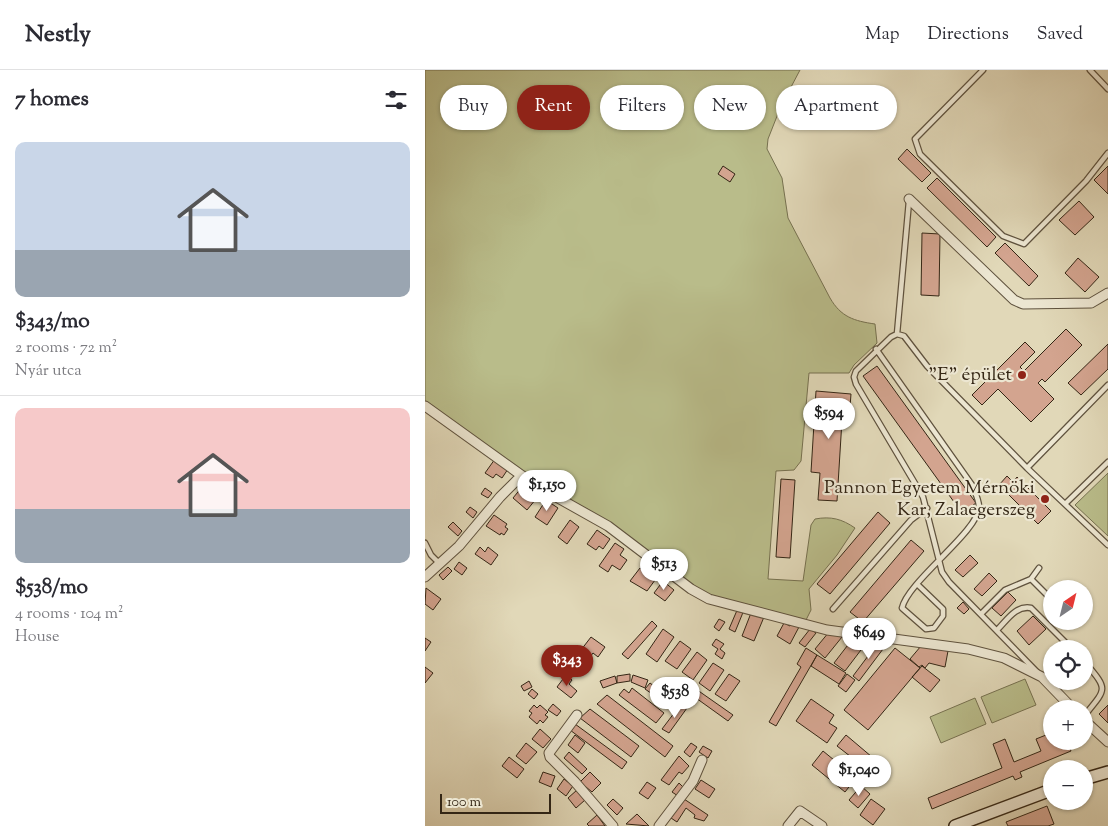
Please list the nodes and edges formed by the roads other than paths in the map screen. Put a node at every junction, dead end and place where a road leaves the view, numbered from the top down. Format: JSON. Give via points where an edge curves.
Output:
{"nodes":[{"id":1,"x":983,"y":70,"type":"edge"},
{"id":2,"x":1090,"y":70,"type":"edge"},
{"id":3,"x":1108,"y":89,"type":"edge"},
{"id":4,"x":1108,"y":153,"type":"edge"},
{"id":5,"x":909,"y":199,"type":"joint"},
{"id":6,"x":1108,"y":293,"type":"edge"},
{"id":7,"x":897,"y":334,"type":"junction"},
{"id":8,"x":876,"y":349,"type":"junction"},
{"id":9,"x":1108,"y":386,"type":"edge"},
{"id":10,"x":425,"y":406,"type":"edge"},
{"id":11,"x":1108,"y":462,"type":"edge"},
{"id":12,"x":1027,"y":468,"type":"junction"},
{"id":13,"x":521,"y":476,"type":"junction"},
{"id":14,"x":1065,"y":504,"type":"junction"},
{"id":15,"x":927,"y":508,"type":"junction"},
{"id":16,"x":425,"y":543,"type":"edge"},
{"id":17,"x":1108,"y":545,"type":"edge"},
{"id":18,"x":427,"y":552,"type":"edge"},
{"id":19,"x":938,"y":562,"type":"junction"},
{"id":20,"x":440,"y":564,"type":"junction"},
{"id":21,"x":1039,"y":568,"type":"dead end"},
{"id":22,"x":425,"y":577,"type":"edge"},
{"id":23,"x":1031,"y":579,"type":"junction"},
{"id":24,"x":918,"y":585,"type":"junction"},
{"id":25,"x":1043,"y":591,"type":"edge"},
{"id":26,"x":833,"y":609,"type":"dead end"},
{"id":27,"x":982,"y":613,"type":"junction"},
{"id":28,"x":998,"y":629,"type":"junction"},
{"id":29,"x":1063,"y":640,"type":"edge"},
{"id":30,"x":1093,"y":670,"type":"edge"},
{"id":31,"x":1042,"y":677,"type":"junction"},
{"id":32,"x":1064,"y":700,"type":"edge"},
{"id":33,"x":1093,"y":708,"type":"edge"},
{"id":34,"x":577,"y":715,"type":"dead end"},
{"id":35,"x":1093,"y":727,"type":"edge"},
{"id":36,"x":1108,"y":742,"type":"edge"},
{"id":37,"x":702,"y":760,"type":"dead end"},
{"id":38,"x":1108,"y":772,"type":"edge"},
{"id":39,"x":1093,"y":776,"type":"edge"},
{"id":40,"x":1043,"y":793,"type":"edge"},
{"id":41,"x":977,"y":822,"type":"edge"},
{"id":42,"x":816,"y":824,"type":"edge"},
{"id":43,"x":613,"y":826,"type":"edge"},
{"id":44,"x":659,"y":826,"type":"edge"},
{"id":45,"x":788,"y":826,"type":"edge"},
{"id":46,"x":955,"y":826,"type":"edge"}],
"edges":[{"from":1,"to":4,"type":"lane","via":[[915,140],[920,154],[1003,236],[1024,244]]},
{"from":2,"to":3,"type":"lane"},
{"from":5,"to":6,"type":"street","via":[[1014,300],[1023,304],[1091,303]]},
{"from":5,"to":7,"type":"lane"},
{"from":7,"to":8,"type":"lane"},
{"from":7,"to":12,"type":"lane","via":[[904,336],[927,366]]},
{"from":8,"to":15,"type":"lane","via":[[856,371],[856,384]]},
{"from":8,"to":19,"type":"lane","via":[[972,485],[978,501],[979,509],[974,521]]},
{"from":9,"to":12,"type":"lane"},
{"from":10,"to":13,"type":"street"},
{"from":11,"to":14,"type":"lane"},
{"from":12,"to":14,"type":"lane"},
{"from":13,"to":20,"type":"street"},
{"from":13,"to":31,"type":"street","via":[[607,526],[709,599],[827,630],[986,652],[1017,662]]},
{"from":14,"to":17,"type":"lane"},
{"from":15,"to":19,"type":"lane"},
{"from":15,"to":26,"type":"lane","via":[[911,520]]},
{"from":16,"to":18,"type":"lane"},
{"from":18,"to":20,"type":"lane"},
{"from":19,"to":24,"type":"lane"},
{"from":19,"to":27,"type":"lane","via":[[949,582]]},
{"from":20,"to":22,"type":"street"},
{"from":21,"to":23,"type":"lane"},
{"from":23,"to":25,"type":"lane"},
{"from":23,"to":27,"type":"lane","via":[[1005,590]]},
{"from":24,"to":24,"type":"lane","via":[[903,601],[902,608],[926,629],[934,628],[943,616],[943,608]]},
{"from":27,"to":28,"type":"lane"},
{"from":28,"to":29,"type":"lane","via":[[1016,610],[1031,608]]},
{"from":28,"to":31,"type":"lane"},
{"from":30,"to":33,"type":"lane","via":[[1107,688],[1106,694]]},
{"from":31,"to":32,"type":"street"},
{"from":34,"to":43,"type":"street","via":[[552,747],[550,757]]},
{"from":35,"to":36,"type":"street"},
{"from":37,"to":44,"type":"street","via":[[693,781]]},
{"from":38,"to":39,"type":"street"},
{"from":40,"to":41,"type":"street"},
{"from":41,"to":46,"type":"street"},
{"from":42,"to":45,"type":"street","via":[[799,811]]}]}
